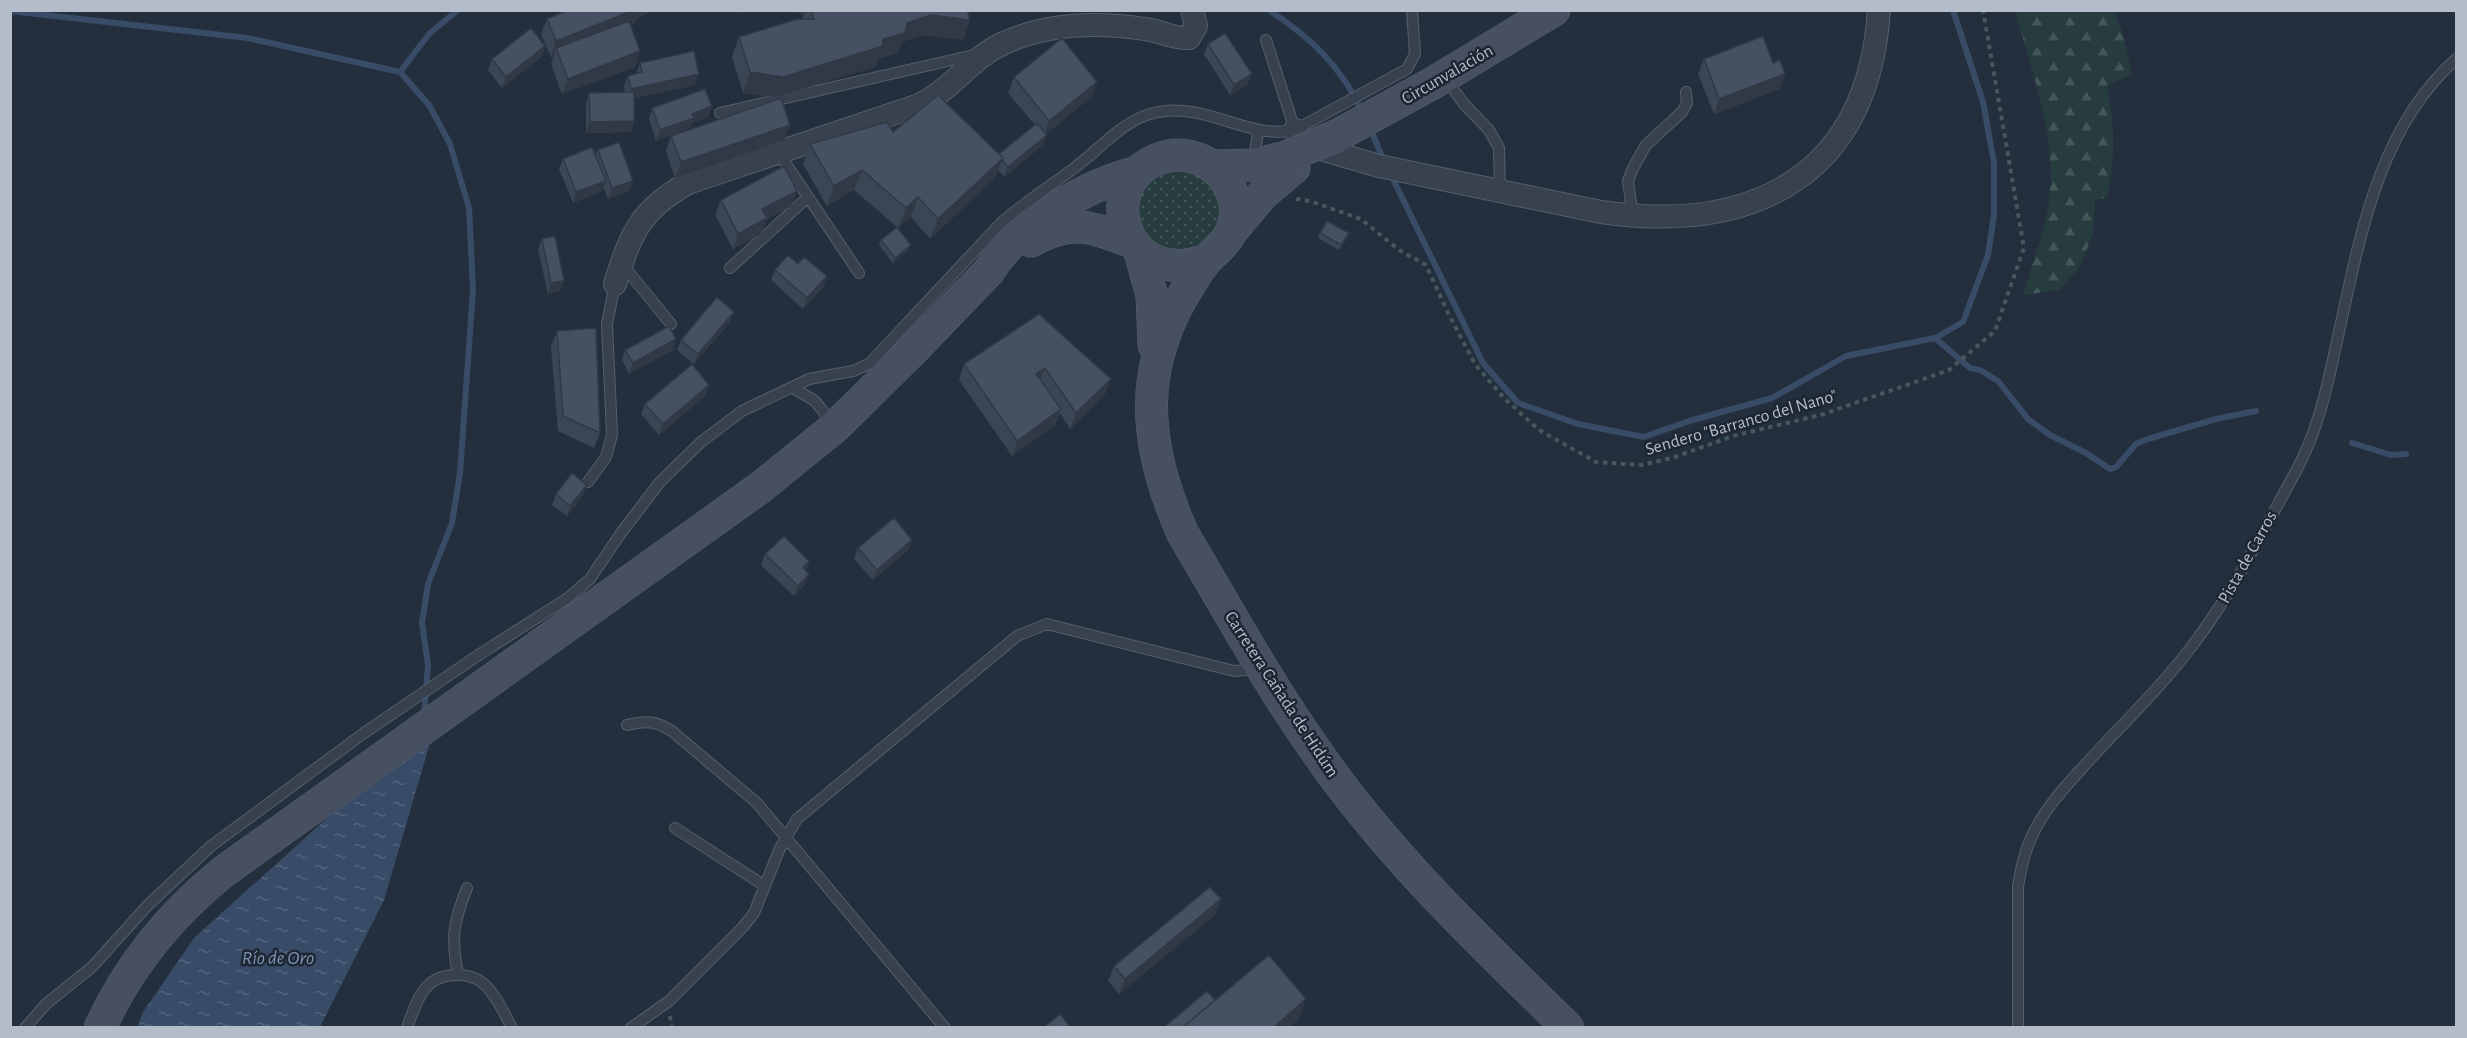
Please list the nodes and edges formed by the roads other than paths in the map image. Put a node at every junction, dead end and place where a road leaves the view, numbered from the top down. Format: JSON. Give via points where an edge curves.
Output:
{"nodes":[{"id":1,"x":1192,"y":10,"type":"edge"},
{"id":2,"x":1412,"y":10,"type":"edge"},
{"id":3,"x":1554,"y":10,"type":"edge"},
{"id":4,"x":1879,"y":10,"type":"edge"},
{"id":5,"x":1266,"y":40,"type":"dead end"},
{"id":6,"x":988,"y":52,"type":"junction"},
{"id":7,"x":2457,"y":59,"type":"edge"},
{"id":8,"x":1438,"y":80,"type":"junction"},
{"id":9,"x":1686,"y":92,"type":"dead end"},
{"id":10,"x":720,"y":112,"type":"dead end"},
{"id":11,"x":1333,"y":125,"type":"junction"},
{"id":12,"x":1258,"y":130,"type":"junction"},
{"id":13,"x":778,"y":152,"type":"junction"},
{"id":14,"x":1292,"y":152,"type":"junction"},
{"id":15,"x":1212,"y":166,"type":"junction"},
{"id":16,"x":1138,"y":172,"type":"junction"},
{"id":17,"x":1258,"y":180,"type":"junction"},
{"id":18,"x":1500,"y":190,"type":"junction"},
{"id":19,"x":808,"y":197,"type":"junction"},
{"id":20,"x":1633,"y":216,"type":"junction"},
{"id":21,"x":1231,"y":232,"type":"junction"},
{"id":22,"x":1136,"y":247,"type":"junction"},
{"id":23,"x":1206,"y":260,"type":"junction"},
{"id":24,"x":730,"y":268,"type":"dead end"},
{"id":25,"x":989,"y":271,"type":"junction"},
{"id":26,"x":618,"y":273,"type":"junction"},
{"id":27,"x":859,"y":273,"type":"dead end"},
{"id":28,"x":671,"y":324,"type":"edge"},
{"id":29,"x":1156,"y":358,"type":"junction"},
{"id":30,"x":793,"y":388,"type":"junction"},
{"id":31,"x":835,"y":427,"type":"junction"},
{"id":32,"x":588,"y":482,"type":"edge"},
{"id":33,"x":1260,"y":663,"type":"junction"},
{"id":34,"x":627,"y":725,"type":"dead end"},
{"id":35,"x":675,"y":828,"type":"dead end"},
{"id":36,"x":786,"y":836,"type":"junction"},
{"id":37,"x":765,"y":886,"type":"junction"},
{"id":38,"x":467,"y":888,"type":"dead end"},
{"id":39,"x":458,"y":975,"type":"junction"},
{"id":40,"x":25,"y":1028,"type":"edge"},
{"id":41,"x":100,"y":1028,"type":"edge"},
{"id":42,"x":407,"y":1028,"type":"edge"},
{"id":43,"x":512,"y":1028,"type":"edge"},
{"id":44,"x":631,"y":1028,"type":"edge"},
{"id":45,"x":945,"y":1028,"type":"edge"},
{"id":46,"x":1568,"y":1028,"type":"edge"},
{"id":47,"x":2018,"y":1028,"type":"edge"}],
"edges":[{"from":1,"to":6,"type":"street","via":[[1196,26],[1190,38],[1174,39],[1159,31],[1116,25],[1052,27],[1005,42]]},
{"from":2,"to":11,"type":"lane","via":[[1415,54],[1407,69]]},
{"from":3,"to":8,"type":"main road","name":"Circunvalación"},
{"from":4,"to":20,"type":"street","via":[[1875,47],[1859,100],[1835,141],[1807,172],[1769,196],[1732,210],[1670,218]]},
{"from":5,"to":14,"type":"lane"},
{"from":6,"to":10,"type":"lane"},
{"from":6,"to":13,"type":"street","via":[[974,60],[938,96]]},
{"from":7,"to":47,"type":"lane","name":"Pista de Carros","via":[[2416,104],[2383,168],[2366,214],[2324,401],[2296,471],[2218,610],[2194,643],[2057,796],[2035,829],[2018,887]]},
{"from":8,"to":11,"type":"main road","name":"Circunvalación"},
{"from":8,"to":18,"type":"lane","via":[[1489,130],[1499,148]]},
{"from":9,"to":20,"type":"lane","via":[[1687,103],[1682,112],[1646,145],[1633,168],[1628,181]]},
{"from":11,"to":14,"type":"main road","name":"Circunvalación","bridge":true},
{"from":12,"to":14,"type":"lane","via":[[1274,133]]},
{"from":12,"to":17,"type":"lane"},
{"from":12,"to":30,"type":"lane","via":[[1176,110],[1143,115],[1128,123],[1075,168],[1018,207],[869,364],[809,379]]},
{"from":13,"to":19,"type":"lane"},
{"from":13,"to":26,"type":"street","via":[[688,183],[667,195],[646,214],[628,242]]},
{"from":14,"to":17,"type":"main road","name":"Circunvalación"},
{"from":14,"to":18,"type":"street","via":[[1301,140],[1379,166]]},
{"from":15,"to":16,"type":"main road","via":[[1174,155]]},
{"from":15,"to":17,"type":"main road","name":"Circunvalación"},
{"from":15,"to":21,"type":"main road","via":[[1223,176],[1233,196],[1235,218]]},
{"from":16,"to":22,"type":"main road","via":[[1124,198],[1123,213],[1125,228]]},
{"from":16,"to":25,"type":"main road","via":[[1113,178],[1024,230],[999,253]]},
{"from":17,"to":21,"type":"main road"},
{"from":18,"to":20,"type":"street"},
{"from":19,"to":24,"type":"lane"},
{"from":19,"to":27,"type":"lane"},
{"from":21,"to":23,"type":"main road"},
{"from":22,"to":23,"type":"main road","via":[[1165,266],[1179,267]]},
{"from":22,"to":25,"type":"main road","via":[[1093,227],[1075,225],[1032,241]]},
{"from":22,"to":29,"type":"main road","via":[[1152,296]]},
{"from":23,"to":29,"type":"main road","via":[[1171,317]]},
{"from":25,"to":31,"type":"main road"},
{"from":26,"to":28,"type":"lane"},
{"from":26,"to":32,"type":"lane","via":[[607,324],[612,435],[606,458]]},
{"from":29,"to":33,"type":"main road","name":"Carretera Cañada de Hidúm","via":[[1152,430],[1168,501],[1183,534]]},
{"from":30,"to":31,"type":"lane","via":[[815,401]]},
{"from":30,"to":40,"type":"lane","via":[[742,411],[701,442],[660,482],[590,579],[568,598],[364,733],[211,846],[148,905],[92,967],[46,1004]]},
{"from":31,"to":41,"type":"main road","via":[[761,487],[260,844],[195,895],[125,979]]},
{"from":33,"to":36,"type":"lane","via":[[1234,671],[1060,626],[1034,627],[1017,636],[797,819]]},
{"from":33,"to":46,"type":"main road","name":"Carretera Cañada de Hidúm","via":[[1314,748],[1379,832],[1487,949]]},
{"from":34,"to":36,"type":"lane","via":[[643,720],[659,723],[673,732],[757,803]]},
{"from":35,"to":37,"type":"lane"},
{"from":36,"to":37,"type":"lane"},
{"from":36,"to":45,"type":"lane"},
{"from":37,"to":44,"type":"lane","via":[[754,913],[743,927],[669,1001]]},
{"from":38,"to":39,"type":"lane","via":[[456,916],[453,946]]},
{"from":39,"to":42,"type":"lane","via":[[441,976],[428,985]]},
{"from":39,"to":43,"type":"lane","via":[[472,976],[484,984]]}]}
